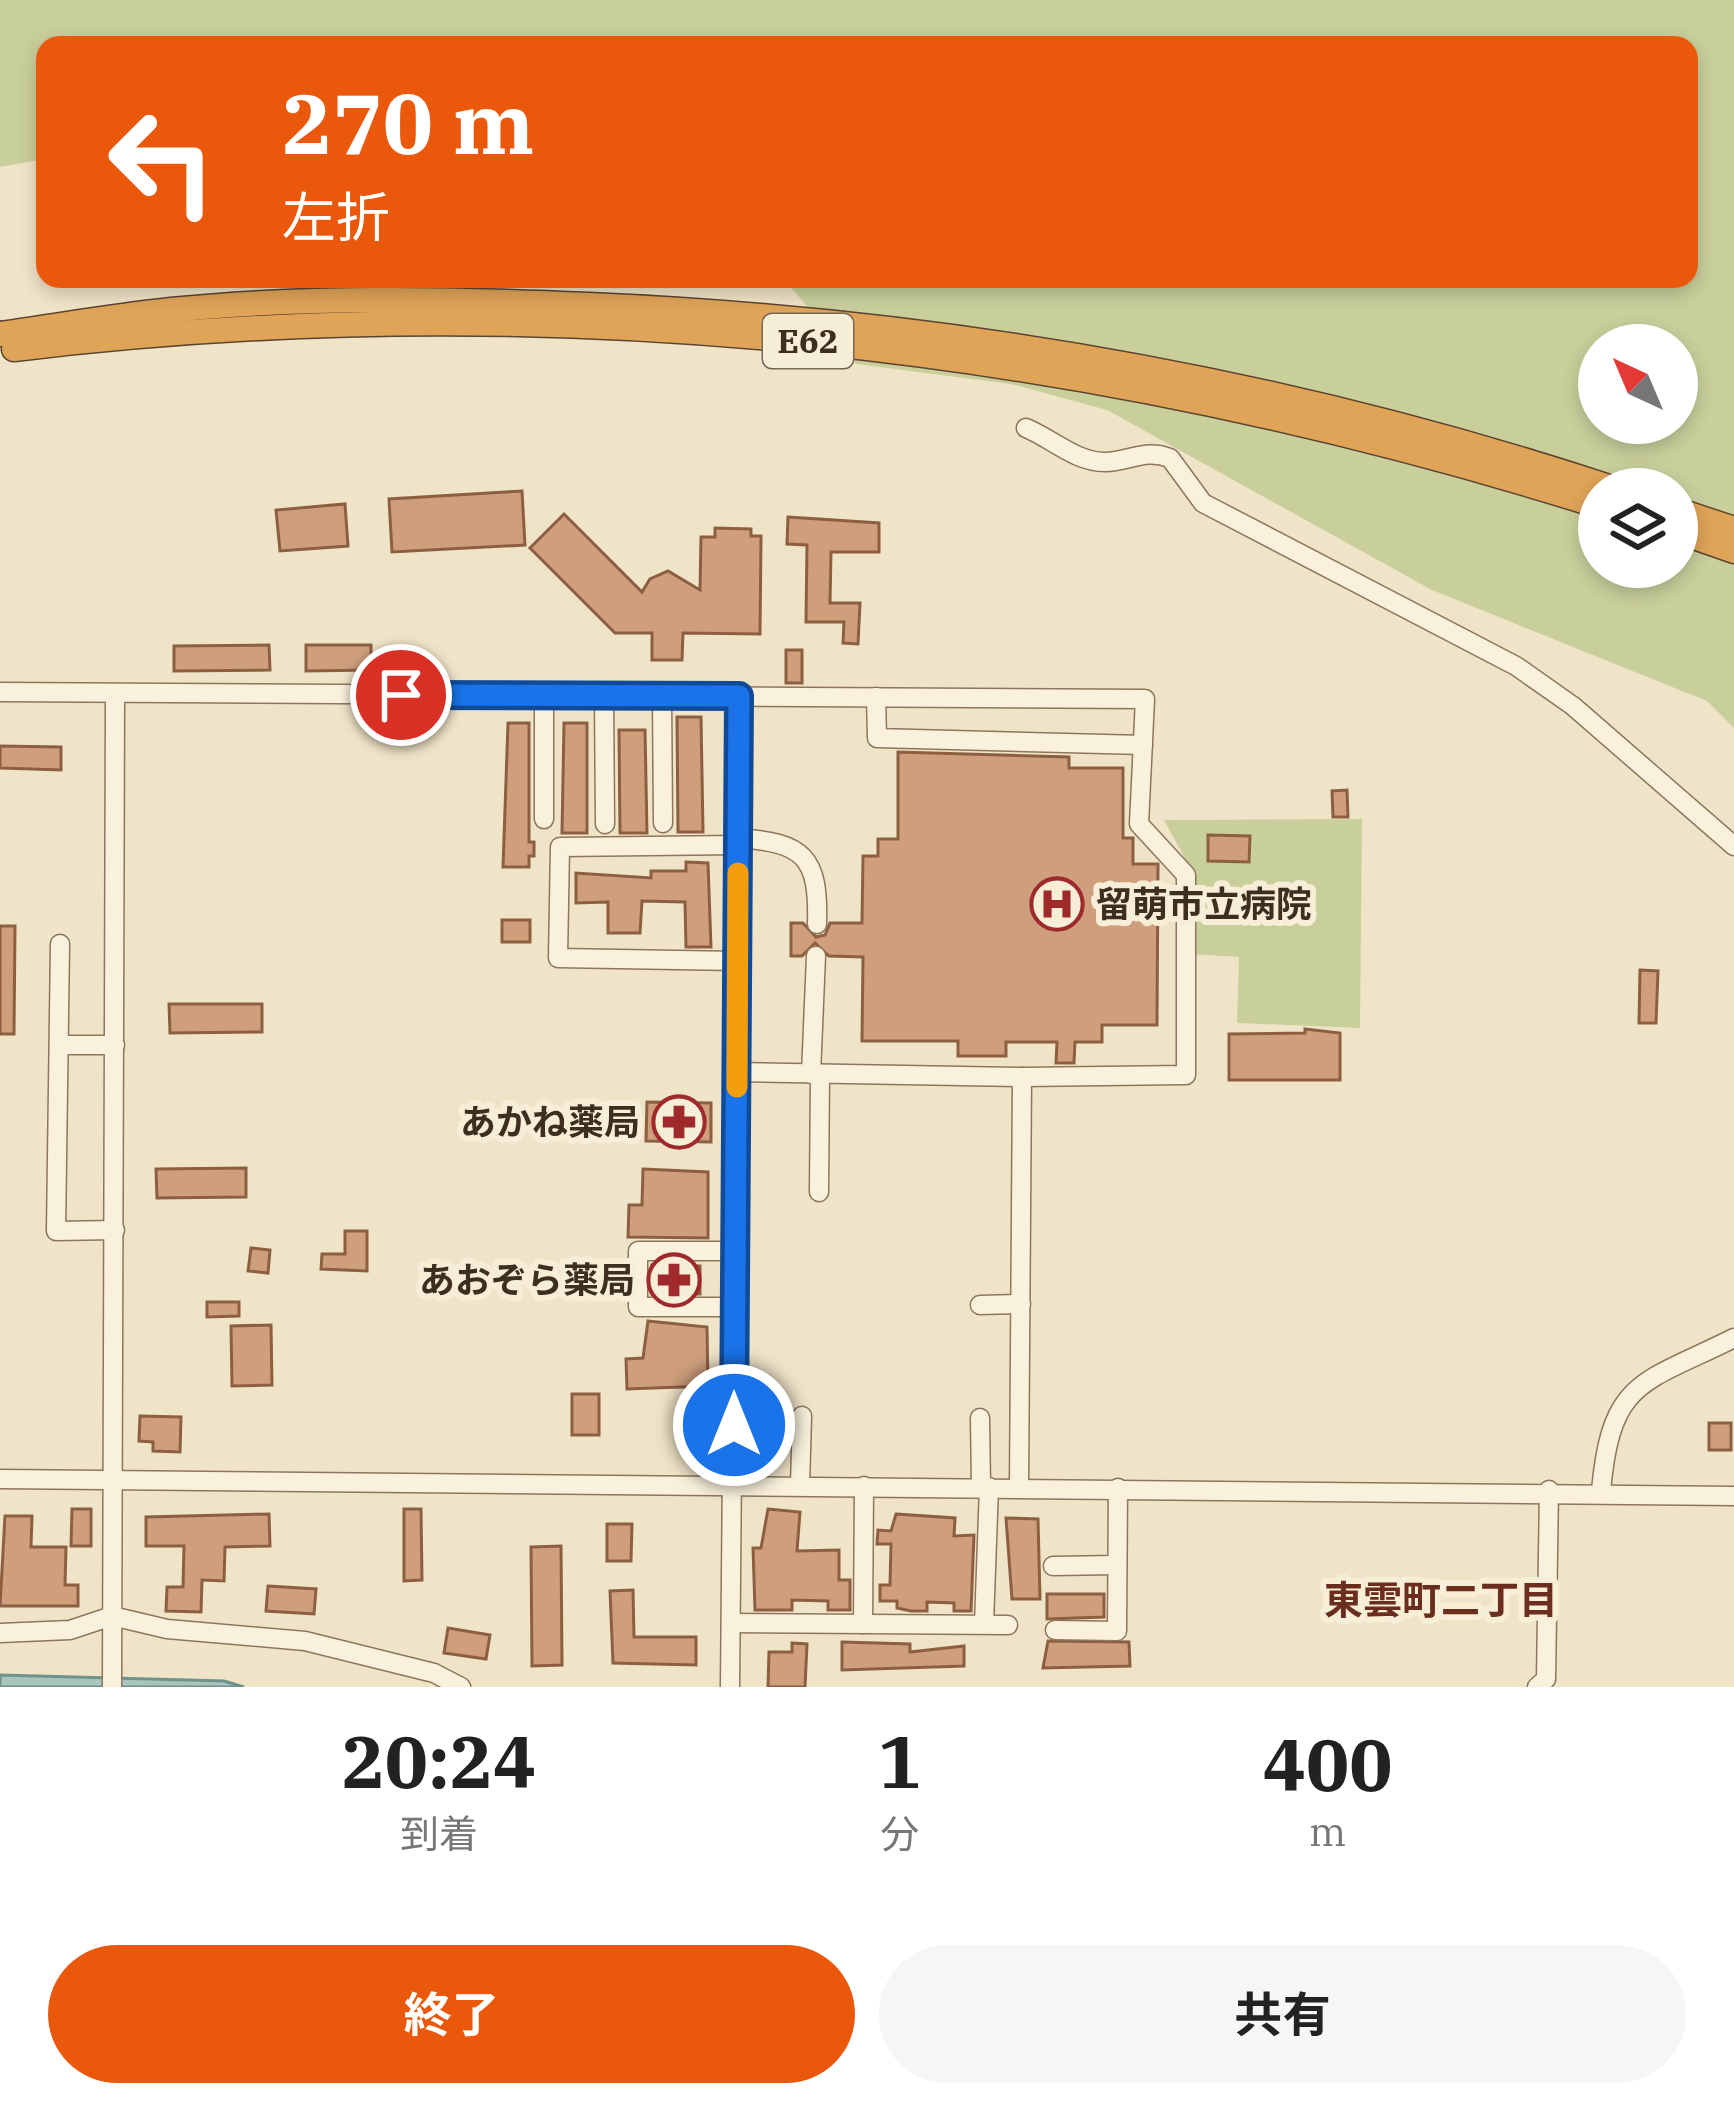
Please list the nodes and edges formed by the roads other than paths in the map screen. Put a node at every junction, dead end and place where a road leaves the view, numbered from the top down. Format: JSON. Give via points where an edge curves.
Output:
{"nodes":[{"id":1,"x":0,"y":334,"type":"edge"},
{"id":2,"x":0,"y":350,"type":"edge"},
{"id":3,"x":1026,"y":428,"type":"dead end"},
{"id":4,"x":1578,"y":478,"type":"edge"},
{"id":5,"x":1578,"y":500,"type":"edge"},
{"id":6,"x":1698,"y":517,"type":"edge"},
{"id":7,"x":1734,"y":530,"type":"edge"},
{"id":8,"x":1698,"y":538,"type":"edge"},
{"id":9,"x":1734,"y":551,"type":"edge"},
{"id":10,"x":0,"y":692,"type":"edge"},
{"id":11,"x":115,"y":694,"type":"junction"},
{"id":12,"x":544,"y":695,"type":"junction"},
{"id":13,"x":604,"y":695,"type":"junction"},
{"id":14,"x":662,"y":695,"type":"junction"},
{"id":15,"x":739,"y":696,"type":"junction"},
{"id":16,"x":876,"y":697,"type":"junction"},
{"id":17,"x":1143,"y":745,"type":"junction"},
{"id":18,"x":544,"y":820,"type":"dead end"},
{"id":19,"x":663,"y":823,"type":"dead end"},
{"id":20,"x":605,"y":824,"type":"dead end"},
{"id":21,"x":738,"y":842,"type":"junction"},
{"id":22,"x":1734,"y":846,"type":"edge"},
{"id":23,"x":817,"y":924,"type":"dead end"},
{"id":24,"x":61,"y":944,"type":"dead end"},
{"id":25,"x":816,"y":956,"type":"dead end"},
{"id":26,"x":737,"y":961,"type":"junction"},
{"id":27,"x":59,"y":1045,"type":"junction"},
{"id":28,"x":115,"y":1045,"type":"junction"},
{"id":29,"x":737,"y":1072,"type":"junction"},
{"id":30,"x":815,"y":1074,"type":"junction"},
{"id":31,"x":1022,"y":1077,"type":"junction"},
{"id":32,"x":819,"y":1192,"type":"dead end"},
{"id":33,"x":116,"y":1230,"type":"junction"},
{"id":34,"x":736,"y":1251,"type":"junction"},
{"id":35,"x":1021,"y":1304,"type":"junction"},
{"id":36,"x":980,"y":1305,"type":"dead end"},
{"id":37,"x":735,"y":1307,"type":"junction"},
{"id":38,"x":1734,"y":1338,"type":"edge"},
{"id":39,"x":802,"y":1416,"type":"dead end"},
{"id":40,"x":980,"y":1418,"type":"dead end"},
{"id":41,"x":0,"y":1479,"type":"edge"},
{"id":42,"x":115,"y":1480,"type":"junction"},
{"id":43,"x":734,"y":1485,"type":"junction"},
{"id":44,"x":800,"y":1486,"type":"junction"},
{"id":45,"x":864,"y":1486,"type":"junction"},
{"id":46,"x":985,"y":1487,"type":"junction"},
{"id":47,"x":1019,"y":1487,"type":"junction"},
{"id":48,"x":1118,"y":1488,"type":"junction"},
{"id":49,"x":1549,"y":1490,"type":"junction"},
{"id":50,"x":1601,"y":1491,"type":"junction"},
{"id":51,"x":1734,"y":1496,"type":"edge"},
{"id":52,"x":1117,"y":1565,"type":"junction"},
{"id":53,"x":1053,"y":1566,"type":"dead end"},
{"id":54,"x":112,"y":1622,"type":"junction"},
{"id":55,"x":731,"y":1623,"type":"junction"},
{"id":56,"x":862,"y":1624,"type":"junction"},
{"id":57,"x":984,"y":1624,"type":"junction"},
{"id":58,"x":1008,"y":1625,"type":"dead end"},
{"id":59,"x":1054,"y":1630,"type":"dead end"},
{"id":60,"x":0,"y":1633,"type":"edge"},
{"id":61,"x":112,"y":1687,"type":"edge"},
{"id":62,"x":461,"y":1687,"type":"edge"},
{"id":63,"x":730,"y":1687,"type":"edge"},
{"id":64,"x":1537,"y":1687,"type":"edge"}],
"edges":[{"from":1,"to":4,"type":"highway","number":"E62","via":[[172,310],[393,298],[759,314],[920,329],[1177,374],[1346,411]]},
{"from":2,"to":5,"type":"highway","number":"E62","via":[[368,320],[555,321],[759,336],[914,352],[1174,396]]},
{"from":3,"to":22,"type":"street","via":[[1105,462],[1130,454],[1170,458],[1203,503],[1516,666],[1574,706]]},
{"from":6,"to":7,"type":"highway"},
{"from":8,"to":9,"type":"highway"},
{"from":10,"to":11,"type":"street"},
{"from":11,"to":12,"type":"street"},
{"from":11,"to":28,"type":"street"},
{"from":12,"to":13,"type":"street"},
{"from":12,"to":18,"type":"street"},
{"from":13,"to":14,"type":"street"},
{"from":13,"to":20,"type":"street"},
{"from":14,"to":15,"type":"street"},
{"from":14,"to":19,"type":"street"},
{"from":15,"to":16,"type":"street"},
{"from":15,"to":21,"type":"street"},
{"from":16,"to":17,"type":"street","via":[[878,738]]},
{"from":16,"to":17,"type":"street","via":[[1145,699]]},
{"from":17,"to":31,"type":"street","via":[[1139,824],[1186,874],[1186,1075]]},
{"from":21,"to":23,"type":"street","via":[[784,842],[803,854],[818,884]]},
{"from":21,"to":26,"type":"street"},
{"from":21,"to":26,"type":"street","via":[[560,848],[558,958]]},
{"from":24,"to":27,"type":"street"},
{"from":25,"to":30,"type":"street"},
{"from":26,"to":29,"type":"street"},
{"from":27,"to":28,"type":"street"},
{"from":27,"to":33,"type":"street","via":[[56,1231]]},
{"from":28,"to":33,"type":"street"},
{"from":29,"to":30,"type":"street"},
{"from":29,"to":34,"type":"street"},
{"from":30,"to":31,"type":"street"},
{"from":30,"to":32,"type":"street"},
{"from":31,"to":35,"type":"street"},
{"from":33,"to":42,"type":"street"},
{"from":34,"to":37,"type":"street"},
{"from":34,"to":37,"type":"street","via":[[638,1251],[638,1307]]},
{"from":35,"to":36,"type":"street"},
{"from":35,"to":47,"type":"street"},
{"from":37,"to":43,"type":"street"},
{"from":38,"to":50,"type":"street","via":[[1626,1399],[1606,1438]]},
{"from":39,"to":44,"type":"street"},
{"from":40,"to":46,"type":"street"},
{"from":41,"to":42,"type":"street"},
{"from":42,"to":43,"type":"street"},
{"from":42,"to":54,"type":"street"},
{"from":43,"to":44,"type":"street"},
{"from":43,"to":55,"type":"street"},
{"from":44,"to":45,"type":"street"},
{"from":45,"to":46,"type":"street"},
{"from":45,"to":56,"type":"street"},
{"from":46,"to":47,"type":"street"},
{"from":46,"to":57,"type":"street"},
{"from":47,"to":48,"type":"street"},
{"from":48,"to":49,"type":"street"},
{"from":48,"to":52,"type":"street"},
{"from":49,"to":50,"type":"street"},
{"from":49,"to":64,"type":"street","via":[[1546,1679]]},
{"from":50,"to":51,"type":"street"},
{"from":52,"to":53,"type":"street"},
{"from":52,"to":59,"type":"street","via":[[1117,1631]]},
{"from":54,"to":60,"type":"street"},
{"from":54,"to":61,"type":"street"},
{"from":54,"to":62,"type":"street","via":[[304,1641]]},
{"from":55,"to":56,"type":"street"},
{"from":55,"to":63,"type":"street"},
{"from":56,"to":57,"type":"street"},
{"from":57,"to":58,"type":"street"}]}
